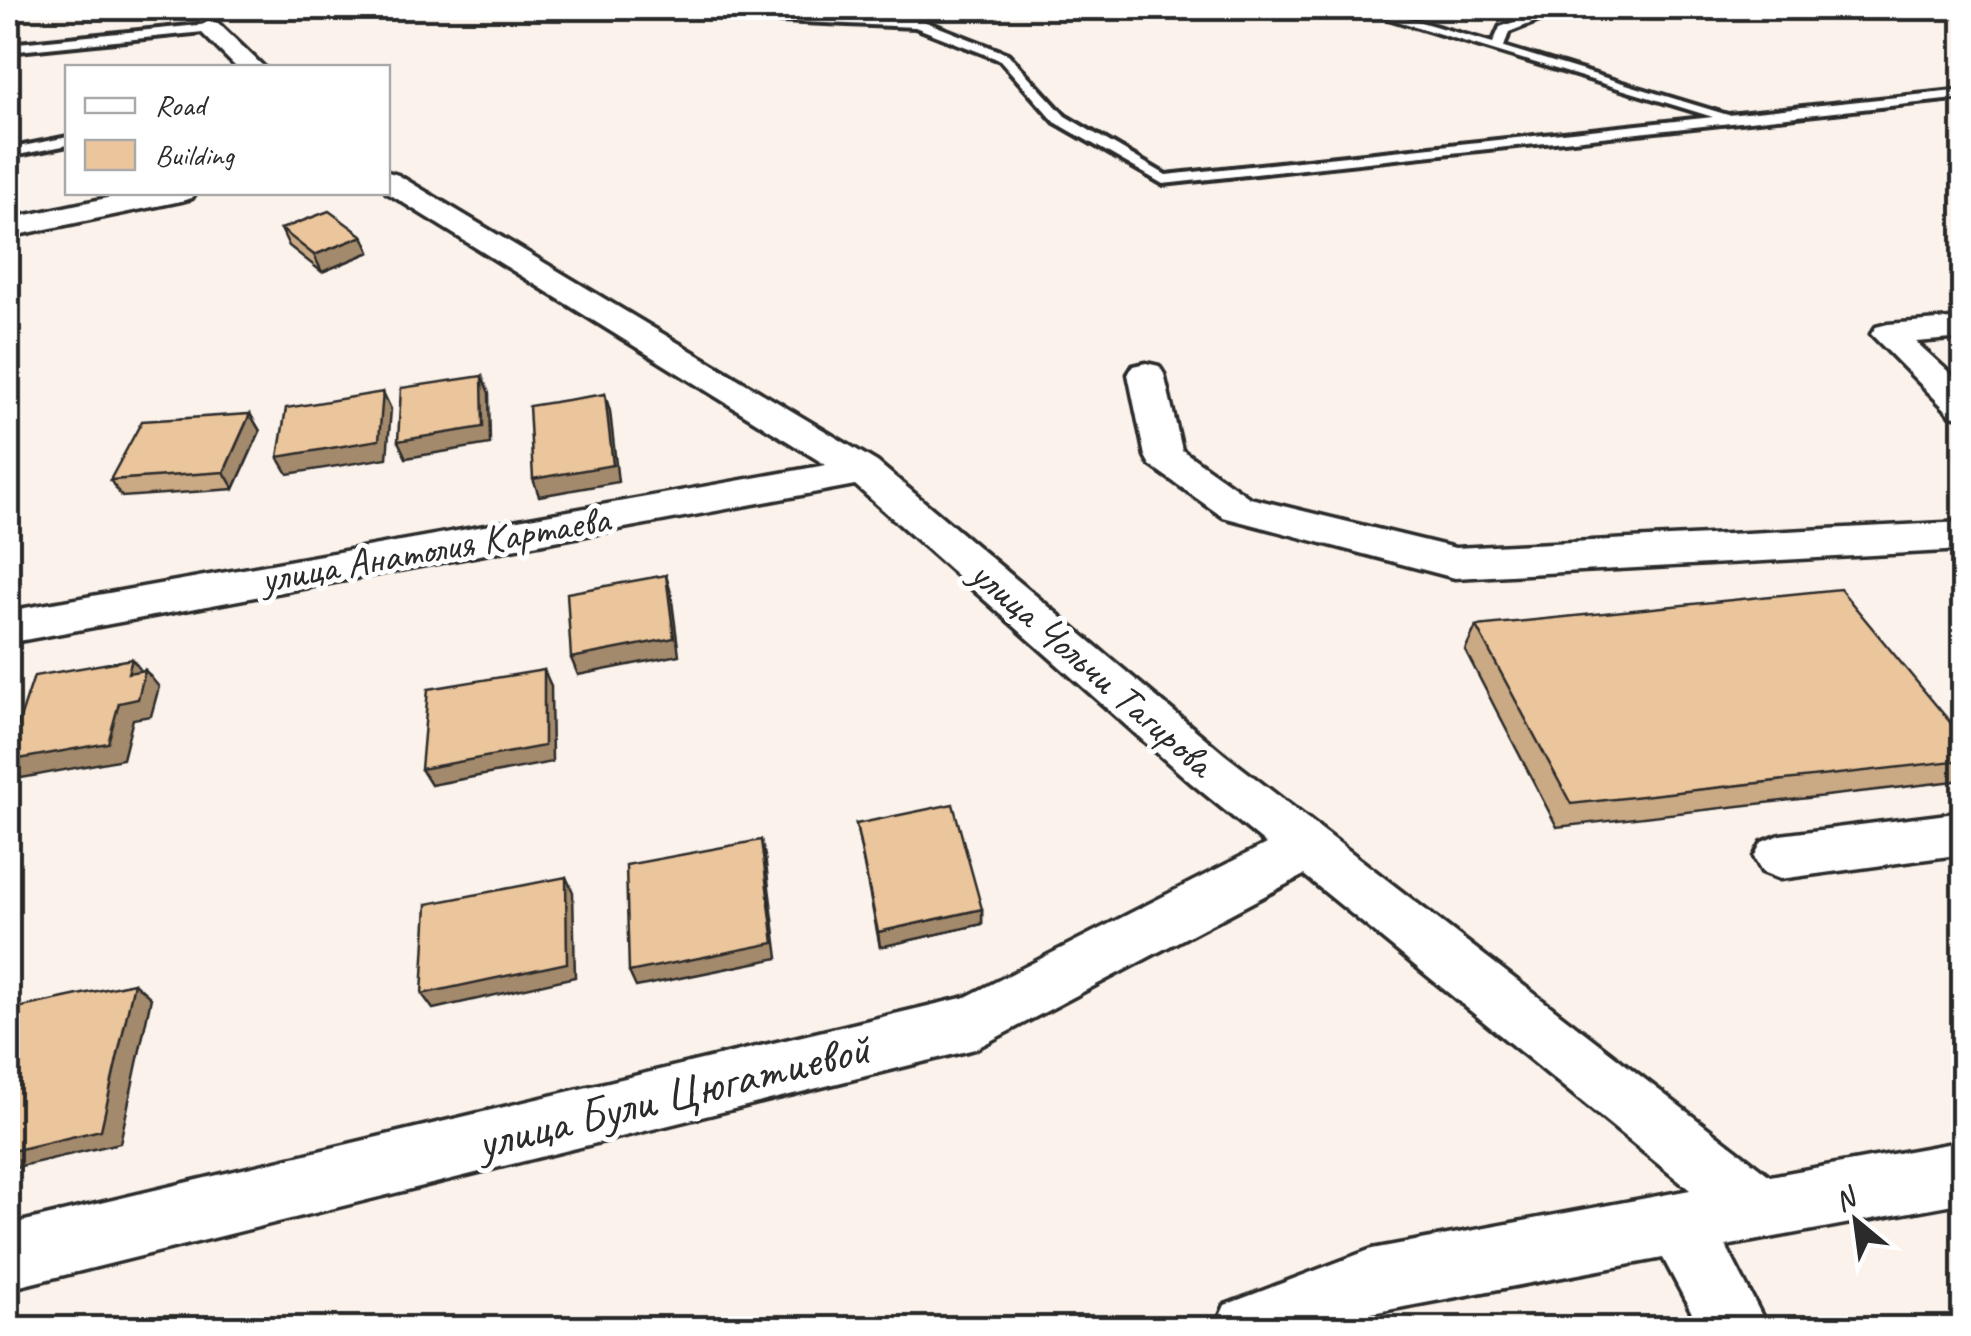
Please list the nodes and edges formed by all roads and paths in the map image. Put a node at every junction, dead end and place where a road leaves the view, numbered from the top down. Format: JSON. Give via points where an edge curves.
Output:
{"nodes":[{"id":1,"x":740,"y":8,"type":"edge"},
{"id":2,"x":1361,"y":8,"type":"edge"},
{"id":3,"x":1564,"y":8,"type":"edge"},
{"id":4,"x":209,"y":28,"type":"joint"},
{"id":5,"x":8,"y":48,"type":"edge"},
{"id":6,"x":1498,"y":50,"type":"junction"},
{"id":7,"x":249,"y":65,"type":"edge"},
{"id":8,"x":1964,"y":94,"type":"edge"},
{"id":9,"x":1734,"y":119,"type":"junction"},
{"id":10,"x":65,"y":141,"type":"edge"},
{"id":11,"x":8,"y":153,"type":"edge"},
{"id":12,"x":390,"y":181,"type":"edge"},
{"id":13,"x":168,"y":195,"type":"edge"},
{"id":14,"x":8,"y":228,"type":"edge"},
{"id":15,"x":1964,"y":328,"type":"edge"},
{"id":16,"x":1146,"y":374,"type":"dead end"},
{"id":17,"x":1964,"y":407,"type":"edge"},
{"id":18,"x":864,"y":472,"type":"junction"},
{"id":19,"x":1964,"y":536,"type":"edge"},
{"id":20,"x":8,"y":627,"type":"edge"},
{"id":21,"x":1964,"y":833,"type":"edge"},
{"id":22,"x":1307,"y":848,"type":"junction"},
{"id":23,"x":1780,"y":857,"type":"dead end"},
{"id":24,"x":1964,"y":1171,"type":"edge"},
{"id":25,"x":1761,"y":1208,"type":"junction"},
{"id":26,"x":1679,"y":1224,"type":"junction"},
{"id":27,"x":8,"y":1257,"type":"edge"},
{"id":28,"x":1248,"y":1328,"type":"edge"},
{"id":29,"x":1735,"y":1328,"type":"edge"}],
"edges":[{"from":1,"to":9,"type":"lane","via":[[780,17],[917,23],[1004,57],[1060,118],[1163,180]]},
{"from":2,"to":6,"type":"lane"},
{"from":3,"to":6,"type":"lane","via":[[1504,30]]},
{"from":4,"to":5,"type":"lane"},
{"from":4,"to":7,"type":"street"},
{"from":6,"to":9,"type":"lane"},
{"from":8,"to":9,"type":"lane"},
{"from":10,"to":11,"type":"lane"},
{"from":12,"to":18,"type":"street","name":"улица Чольчи Тагирова"},
{"from":13,"to":14,"type":"street"},
{"from":15,"to":17,"type":"street","via":[[1888,334]]},
{"from":16,"to":19,"type":"street","via":[[1164,456],[1237,508],[1455,564]]},
{"from":18,"to":20,"type":"street","name":"улица Анатолия Картаева"},
{"from":18,"to":22,"type":"street","name":"улица Чольчи Тагирова"},
{"from":21,"to":23,"type":"street"},
{"from":22,"to":25,"type":"street","name":"улица Чольчи Тагирова"},
{"from":22,"to":27,"type":"street","name":"улица Були Цюгатиевой","via":[[975,1022]]},
{"from":24,"to":25,"type":"street"},
{"from":25,"to":26,"type":"street"},
{"from":26,"to":28,"type":"street","via":[[1372,1282]]},
{"from":26,"to":29,"type":"street"}]}
